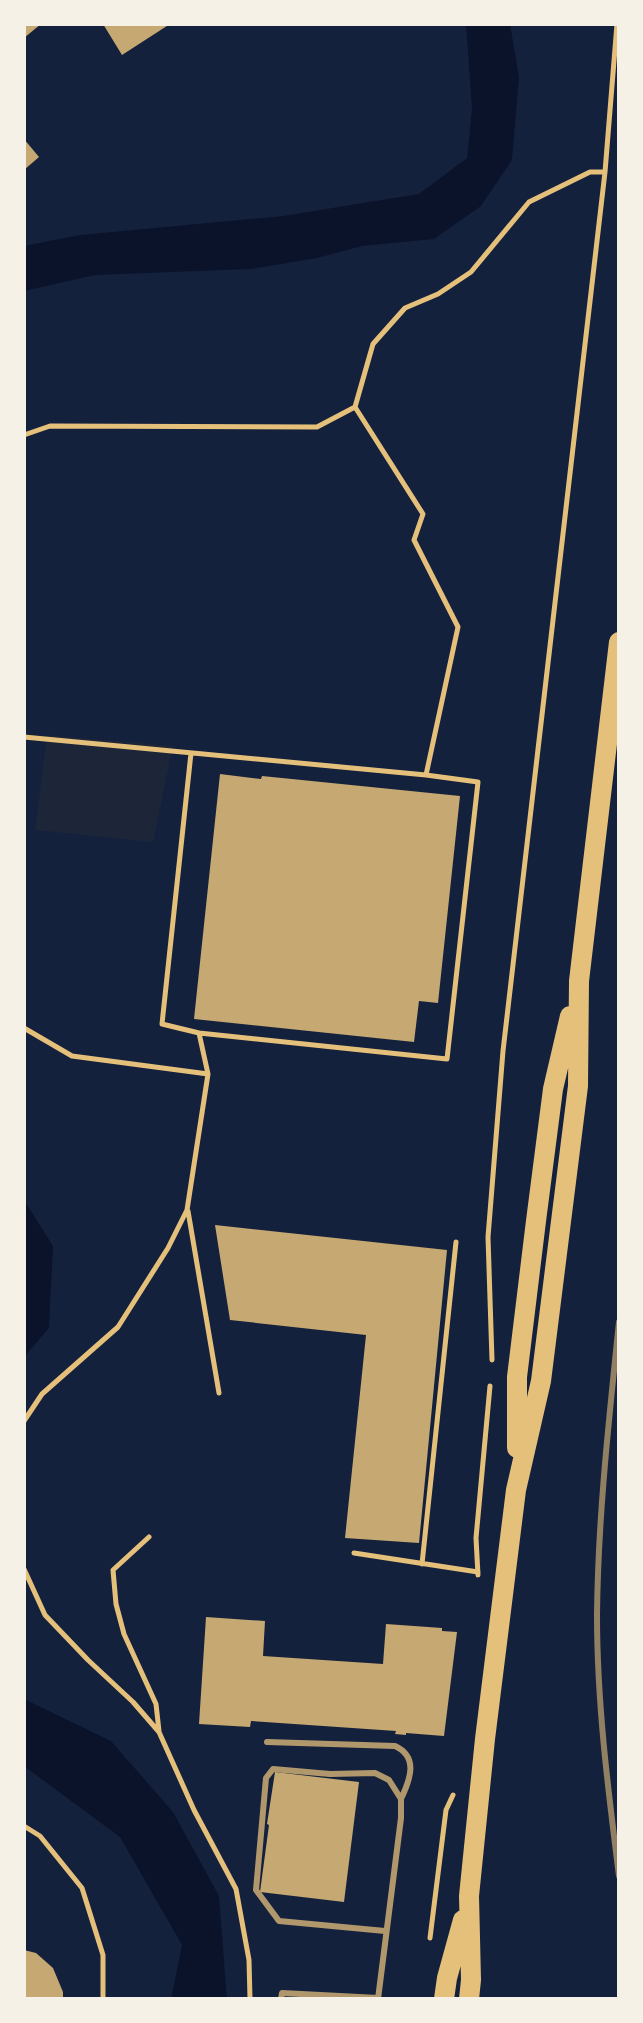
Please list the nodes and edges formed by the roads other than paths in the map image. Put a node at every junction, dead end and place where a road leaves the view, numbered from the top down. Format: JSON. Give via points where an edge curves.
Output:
{"nodes":[{"id":1,"x":619,"y":642,"type":"edge"},
{"id":2,"x":267,"y":1742,"type":"dead end"},
{"id":3,"x":401,"y":1799,"type":"junction"},
{"id":4,"x":469,"y":1896,"type":"junction"},
{"id":5,"x":385,"y":1931,"type":"junction"},
{"id":6,"x":378,"y":1998,"type":"edge"},
{"id":7,"x":281,"y":1999,"type":"edge"},
{"id":8,"x":444,"y":1999,"type":"edge"},
{"id":9,"x":469,"y":1999,"type":"edge"}],
"edges":[{"from":1,"to":4,"type":"main road","via":[[579,981],[572,1139],[541,1381],[516,1490]]},
{"from":2,"to":3,"type":"lane","via":[[395,1746],[411,1761]]},
{"from":3,"to":5,"type":"lane"},
{"from":3,"to":5,"type":"lane","via":[[389,1780],[375,1773],[273,1769],[266,1778],[256,1890],[266,1905],[279,1921]]},
{"from":4,"to":8,"type":"main road"},
{"from":4,"to":9,"type":"main road"},
{"from":5,"to":6,"type":"lane"},
{"from":6,"to":7,"type":"lane","via":[[282,1993]]}]}
